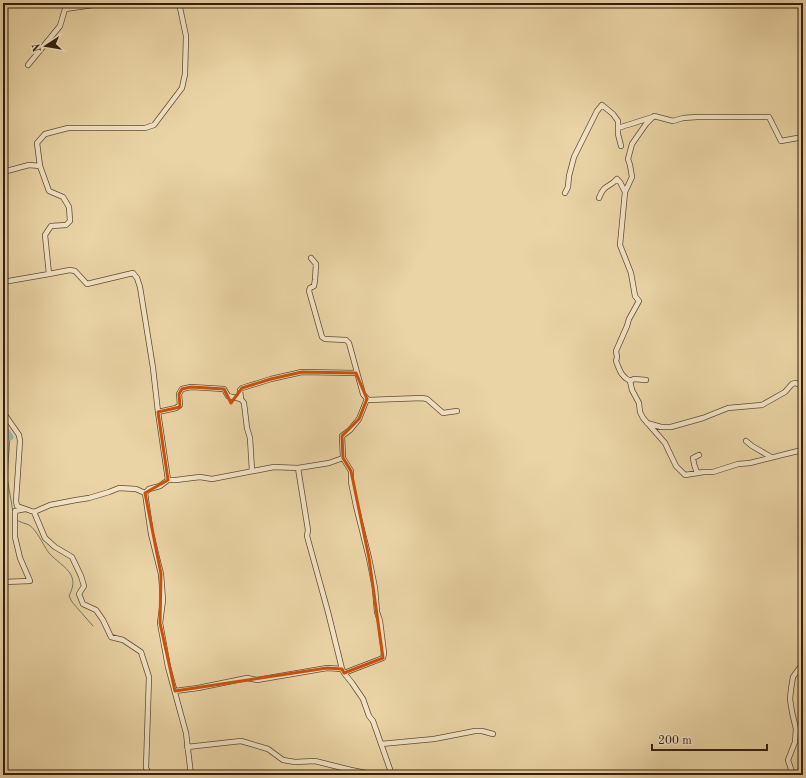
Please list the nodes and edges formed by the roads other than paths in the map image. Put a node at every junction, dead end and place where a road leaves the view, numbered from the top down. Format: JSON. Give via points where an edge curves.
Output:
{"nodes":[{"id":1,"x":107,"y":3,"type":"edge"},
{"id":2,"x":179,"y":3,"type":"edge"},
{"id":3,"x":28,"y":65,"type":"dead end"},
{"id":4,"x":654,"y":116,"type":"junction"},
{"id":5,"x":618,"y":128,"type":"junction"},
{"id":6,"x":803,"y":137,"type":"edge"},
{"id":7,"x":622,"y":146,"type":"dead end"},
{"id":8,"x":40,"y":166,"type":"junction"},
{"id":9,"x":3,"y":172,"type":"edge"},
{"id":10,"x":625,"y":192,"type":"junction"},
{"id":11,"x":565,"y":193,"type":"dead end"},
{"id":12,"x":599,"y":198,"type":"dead end"},
{"id":13,"x":311,"y":258,"type":"dead end"},
{"id":14,"x":50,"y":274,"type":"junction"},
{"id":15,"x":3,"y":282,"type":"edge"},
{"id":16,"x":356,"y":372,"type":"junction"},
{"id":17,"x":646,"y":380,"type":"dead end"},
{"id":18,"x":630,"y":381,"type":"junction"},
{"id":19,"x":803,"y":385,"type":"edge"},
{"id":20,"x":241,"y":399,"type":"junction"},
{"id":21,"x":367,"y":399,"type":"junction"},
{"id":22,"x":457,"y":411,"type":"dead end"},
{"id":23,"x":3,"y":412,"type":"edge"},
{"id":24,"x":158,"y":412,"type":"junction"},
{"id":25,"x":647,"y":423,"type":"junction"},
{"id":26,"x":746,"y":441,"type":"dead end"},
{"id":27,"x":803,"y":454,"type":"edge"},
{"id":28,"x":699,"y":455,"type":"dead end"},
{"id":29,"x":771,"y":457,"type":"junction"},
{"id":30,"x":343,"y":458,"type":"junction"},
{"id":31,"x":298,"y":468,"type":"junction"},
{"id":32,"x":252,"y":471,"type":"junction"},
{"id":33,"x":697,"y":473,"type":"junction"},
{"id":34,"x":168,"y":480,"type":"junction"},
{"id":35,"x":145,"y":493,"type":"junction"},
{"id":36,"x":26,"y":509,"type":"junction"},
{"id":37,"x":34,"y":512,"type":"junction"},
{"id":38,"x":3,"y":582,"type":"edge"},
{"id":39,"x":803,"y":664,"type":"edge"},
{"id":40,"x":343,"y":671,"type":"junction"},
{"id":41,"x":175,"y":691,"type":"junction"},
{"id":42,"x":492,"y":734,"type":"dead end"},
{"id":43,"x":381,"y":744,"type":"junction"},
{"id":44,"x":187,"y":747,"type":"junction"},
{"id":45,"x":150,"y":775,"type":"edge"},
{"id":46,"x":191,"y":775,"type":"edge"},
{"id":47,"x":376,"y":775,"type":"edge"},
{"id":48,"x":392,"y":775,"type":"edge"},
{"id":49,"x":793,"y":775,"type":"edge"}],
"edges":[{"from":1,"to":3,"type":"street","via":[[66,9],[60,26]]},
{"from":2,"to":8,"type":"street","via":[[186,36],[185,74],[182,88],[154,125],[145,128],[68,128],[45,134],[37,143]]},
{"from":4,"to":5,"type":"street"},
{"from":4,"to":6,"type":"street","via":[[673,121],[697,117],[769,117],[781,141]]},
{"from":4,"to":10,"type":"street","via":[[632,144],[628,159],[632,177]]},
{"from":5,"to":7,"type":"street"},
{"from":5,"to":11,"type":"street","via":[[615,116],[602,105],[574,157]]},
{"from":8,"to":9,"type":"street","via":[[29,165]]},
{"from":8,"to":14,"type":"street","via":[[49,191],[63,197],[69,207],[70,221],[66,225],[51,226],[45,235]]},
{"from":10,"to":12,"type":"street","via":[[617,179],[602,191]]},
{"from":10,"to":18,"type":"street","via":[[620,246],[635,296],[639,301],[628,319],[628,326],[616,350],[616,361],[619,370]]},
{"from":13,"to":16,"type":"street","via":[[316,264],[314,286],[309,291],[322,337],[346,340],[349,343]]},
{"from":14,"to":15,"type":"street"},
{"from":14,"to":24,"type":"street","via":[[75,271],[87,284],[133,273],[138,278]]},
{"from":16,"to":20,"type":"street","via":[[302,372],[279,377],[242,388]]},
{"from":16,"to":21,"type":"street"},
{"from":17,"to":18,"type":"street"},
{"from":18,"to":25,"type":"street","via":[[640,412]]},
{"from":19,"to":25,"type":"street","via":[[792,384],[785,392],[762,406],[728,408],[671,427]]},
{"from":20,"to":24,"type":"street","via":[[228,396],[224,389],[191,387],[182,389],[180,405]]},
{"from":20,"to":32,"type":"street","via":[[244,403],[250,438]]},
{"from":21,"to":22,"type":"street","via":[[422,398],[443,413]]},
{"from":21,"to":30,"type":"street","via":[[359,419],[342,436]]},
{"from":23,"to":36,"type":"street","via":[[19,435],[16,501],[17,506]]},
{"from":24,"to":34,"type":"street"},
{"from":25,"to":33,"type":"street","via":[[665,443],[676,466],[684,475]]},
{"from":26,"to":29,"type":"street"},
{"from":27,"to":29,"type":"street","via":[[798,451]]},
{"from":28,"to":33,"type":"street","via":[[694,458]]},
{"from":29,"to":33,"type":"street","via":[[713,472]]},
{"from":30,"to":31,"type":"street"},
{"from":30,"to":40,"type":"street","via":[[351,471],[356,506],[370,558],[384,653],[383,658]]},
{"from":31,"to":32,"type":"street","via":[[274,467]]},
{"from":31,"to":40,"type":"street","via":[[307,536]]},
{"from":32,"to":34,"type":"street","via":[[212,479],[200,477]]},
{"from":34,"to":35,"type":"street","via":[[160,486],[148,489]]},
{"from":35,"to":37,"type":"street","via":[[136,489],[119,488],[89,498],[50,505]]},
{"from":35,"to":41,"type":"street","via":[[151,534],[161,574],[163,600],[160,623]]},
{"from":36,"to":37,"type":"street"},
{"from":36,"to":38,"type":"street","via":[[15,511],[15,538],[30,581]]},
{"from":37,"to":45,"type":"street","via":[[45,538],[72,558],[84,586],[79,594],[83,604],[96,610],[111,637],[122,640],[142,652],[149,678],[146,768]]},
{"from":39,"to":49,"type":"street","via":[[794,677],[790,698],[796,729],[795,742],[788,760]]},
{"from":40,"to":41,"type":"street","via":[[327,668],[258,680],[247,678]]},
{"from":40,"to":43,"type":"street","via":[[363,699]]},
{"from":41,"to":44,"type":"street"},
{"from":42,"to":43,"type":"street","via":[[476,731],[434,739]]},
{"from":43,"to":48,"type":"street"},
{"from":44,"to":46,"type":"street"},
{"from":44,"to":47,"type":"street","via":[[241,741],[268,749],[283,760],[315,761]]}]}
